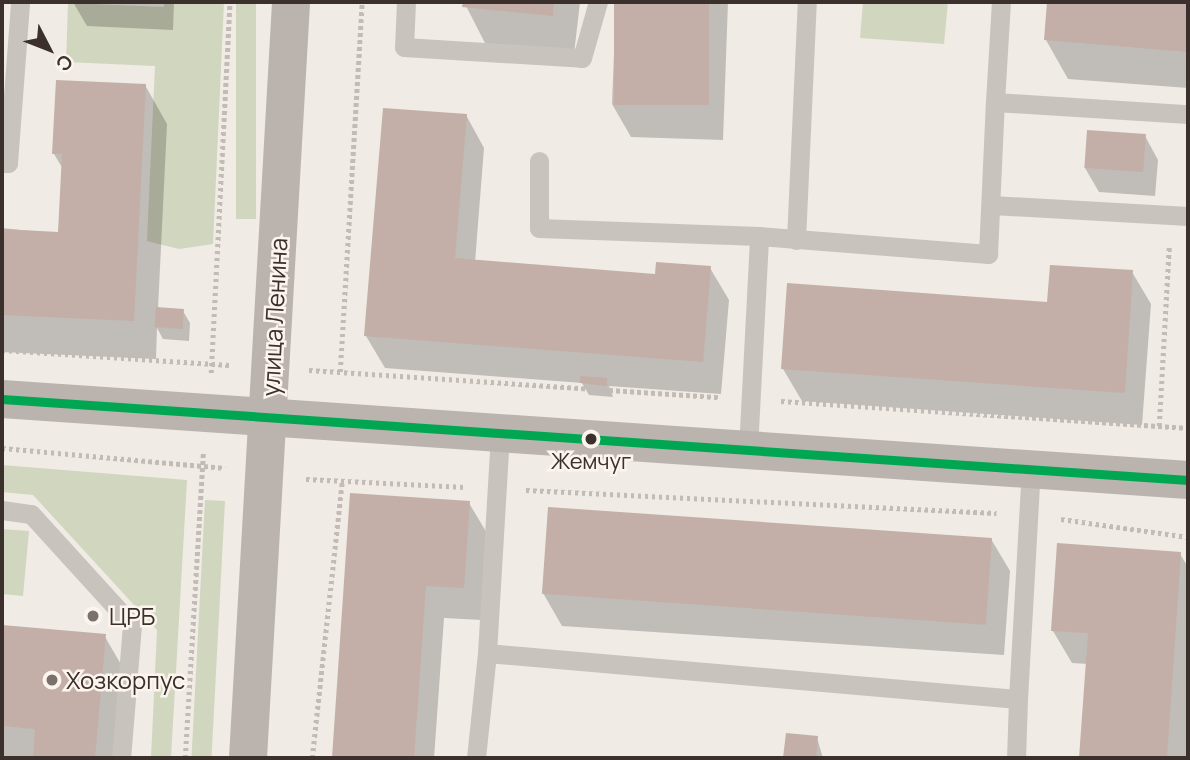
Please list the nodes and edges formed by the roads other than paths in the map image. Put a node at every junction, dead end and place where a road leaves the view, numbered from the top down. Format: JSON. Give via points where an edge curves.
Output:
{"nodes":[{"id":1,"x":20,"y":2,"type":"edge"},
{"id":2,"x":291,"y":2,"type":"edge"},
{"id":3,"x":405,"y":2,"type":"edge"},
{"id":4,"x":598,"y":2,"type":"edge"},
{"id":5,"x":807,"y":2,"type":"edge"},
{"id":6,"x":1001,"y":2,"type":"edge"},
{"id":7,"x":995,"y":102,"type":"junction"},
{"id":8,"x":1188,"y":114,"type":"edge"},
{"id":9,"x":539,"y":161,"type":"dead end"},
{"id":10,"x":2,"y":163,"type":"edge"},
{"id":11,"x":992,"y":205,"type":"junction"},
{"id":12,"x":1188,"y":216,"type":"edge"},
{"id":13,"x":759,"y":236,"type":"junction"},
{"id":14,"x":796,"y":240,"type":"junction"},
{"id":15,"x":2,"y":400,"type":"edge"},
{"id":16,"x":269,"y":418,"type":"junction"},
{"id":17,"x":500,"y":434,"type":"junction"},
{"id":18,"x":748,"y":449,"type":"junction"},
{"id":19,"x":1031,"y":470,"type":"junction"},
{"id":20,"x":1188,"y":481,"type":"edge"},
{"id":21,"x":2,"y":510,"type":"edge"},
{"id":22,"x":487,"y":653,"type":"junction"},
{"id":23,"x":1018,"y":699,"type":"junction"},
{"id":24,"x":121,"y":758,"type":"edge"},
{"id":25,"x":248,"y":758,"type":"edge"},
{"id":26,"x":476,"y":758,"type":"edge"},
{"id":27,"x":1016,"y":758,"type":"edge"}],
"edges":[{"from":1,"to":10,"type":"lane","via":[[8,163]]},
{"from":2,"to":16,"type":"main road","name":"улица Ленина"},
{"from":3,"to":4,"type":"lane","via":[[404,47],[582,58]]},
{"from":5,"to":14,"type":"lane"},
{"from":6,"to":7,"type":"lane"},
{"from":7,"to":8,"type":"lane"},
{"from":7,"to":11,"type":"lane"},
{"from":9,"to":13,"type":"lane","via":[[539,228]]},
{"from":11,"to":12,"type":"lane"},
{"from":11,"to":14,"type":"lane","via":[[988,254]]},
{"from":13,"to":14,"type":"lane"},
{"from":13,"to":18,"type":"lane"},
{"from":15,"to":16,"type":"main road"},
{"from":16,"to":17,"type":"main road"},
{"from":16,"to":25,"type":"main road","name":"улица Ленина"},
{"from":17,"to":18,"type":"main road"},
{"from":17,"to":22,"type":"lane"},
{"from":18,"to":19,"type":"main road"},
{"from":19,"to":20,"type":"main road"},
{"from":19,"to":23,"type":"lane"},
{"from":21,"to":24,"type":"lane","via":[[31,514],[132,625]]},
{"from":22,"to":23,"type":"lane"},
{"from":22,"to":26,"type":"lane"},
{"from":23,"to":27,"type":"lane"}]}
